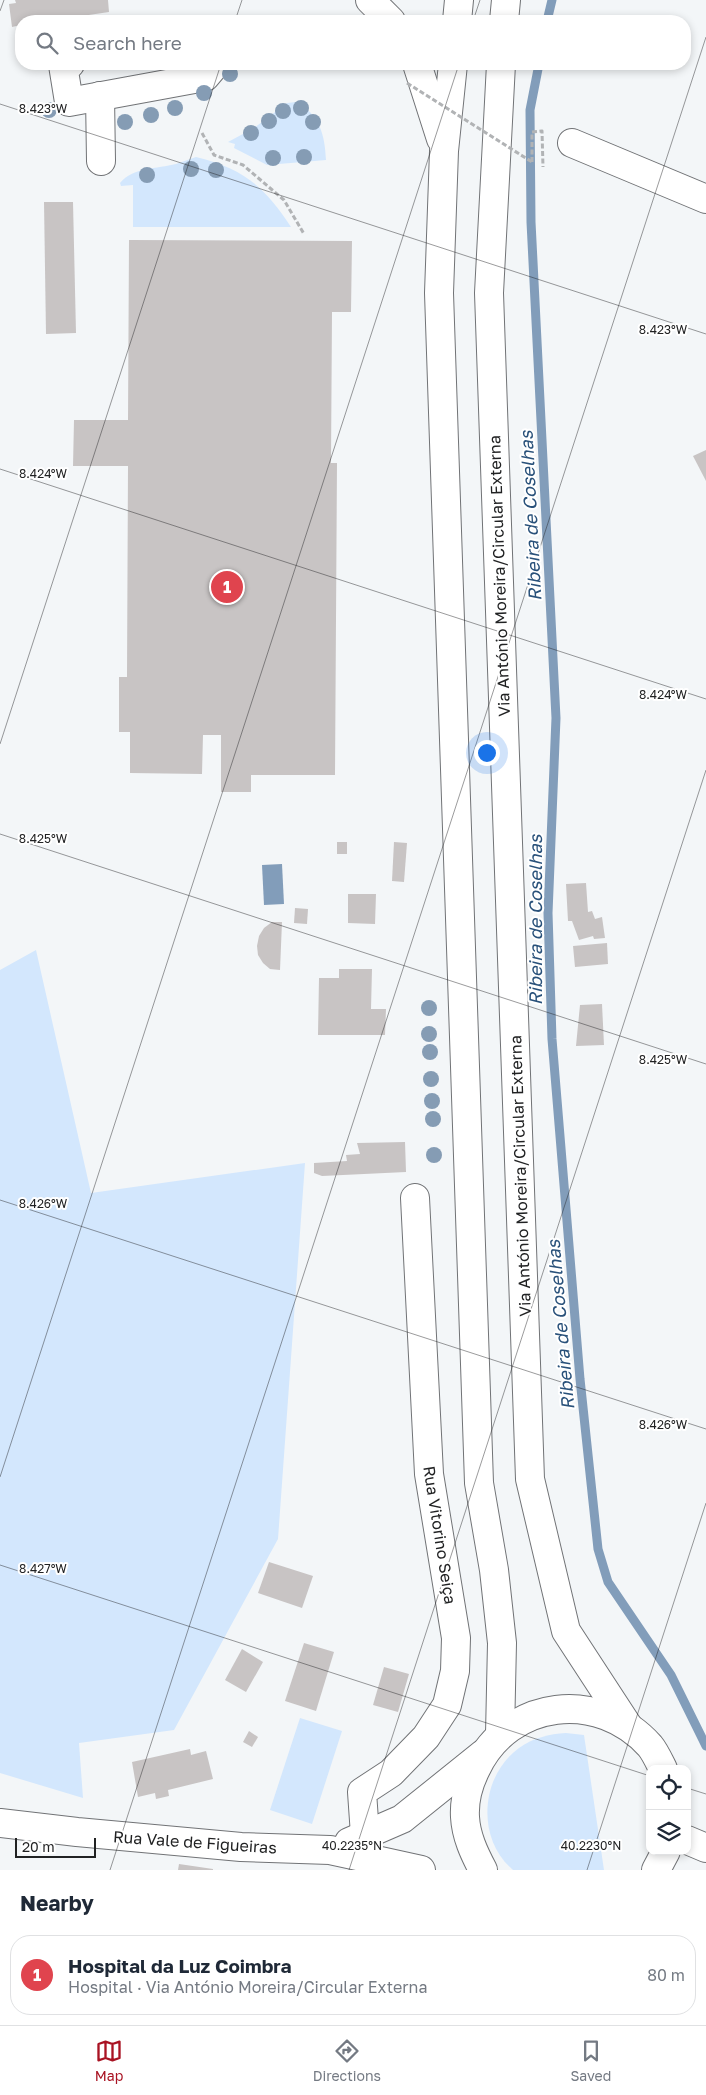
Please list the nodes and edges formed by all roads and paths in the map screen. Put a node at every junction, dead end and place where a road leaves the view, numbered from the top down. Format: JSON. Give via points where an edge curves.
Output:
{"nodes":[{"id":1,"x":370,"y":0,"type":"edge"},
{"id":2,"x":458,"y":0,"type":"edge"},
{"id":3,"x":506,"y":0,"type":"edge"},
{"id":4,"x":385,"y":15,"type":"edge"},
{"id":5,"x":457,"y":15,"type":"edge"},
{"id":6,"x":505,"y":15,"type":"edge"},
{"id":7,"x":63,"y":70,"type":"edge"},
{"id":8,"x":211,"y":70,"type":"edge"},
{"id":9,"x":451,"y":70,"type":"edge"},
{"id":10,"x":501,"y":70,"type":"edge"},
{"id":11,"x":412,"y":73,"type":"edge"},
{"id":12,"x":100,"y":96,"type":"junction"},
{"id":13,"x":202,"y":133,"type":"dead end"},
{"id":14,"x":572,"y":143,"type":"dead end"},
{"id":15,"x":444,"y":150,"type":"junction"},
{"id":16,"x":101,"y":161,"type":"dead end"},
{"id":17,"x":543,"y":167,"type":"dead end"},
{"id":18,"x":706,"y":199,"type":"edge"},
{"id":19,"x":304,"y":234,"type":"dead end"},
{"id":20,"x":415,"y":1198,"type":"dead end"},
{"id":21,"x":628,"y":1726,"type":"junction"},
{"id":22,"x":500,"y":1734,"type":"junction"},
{"id":23,"x":483,"y":1754,"type":"junction"},
{"id":24,"x":661,"y":1765,"type":"edge"},
{"id":25,"x":0,"y":1823,"type":"edge"},
{"id":26,"x":365,"y":1835,"type":"junction"},
{"id":27,"x":691,"y":1842,"type":"edge"},
{"id":28,"x":706,"y":1848,"type":"edge"},
{"id":29,"x":330,"y":1850,"type":"junction"},
{"id":30,"x":664,"y":1855,"type":"edge"},
{"id":31,"x":421,"y":1870,"type":"edge"},
{"id":32,"x":483,"y":1870,"type":"edge"},
{"id":33,"x":656,"y":1870,"type":"edge"}],
"edges":[{"from":1,"to":4,"type":"main road"},
{"from":2,"to":5,"type":"main road"},
{"from":3,"to":6,"type":"main road"},
{"from":7,"to":12,"type":"main road","via":[[69,102]]},
{"from":8,"to":12,"type":"main road","via":[[206,76]]},
{"from":9,"to":15,"type":"main road"},
{"from":10,"to":21,"type":"main road","name":"Via António Moreira/Circular Externa","via":[[489,293],[530,1479],[566,1631]]},
{"from":11,"to":15,"type":"main road"},
{"from":11,"to":17,"type":"path","bridge":true,"via":[[532,162],[532,132],[542,132]]},
{"from":12,"to":16,"type":"main road"},
{"from":13,"to":19,"type":"path","via":[[214,155],[243,165],[284,200]]},
{"from":14,"to":18,"type":"main road"},
{"from":15,"to":22,"type":"main road","via":[[440,303],[479,1484],[494,1570],[502,1643]]},
{"from":20,"to":26,"type":"main road","name":"Rua Vitorino Seiça","via":[[429,1474],[456,1638],[455,1671],[447,1705],[426,1737],[391,1773],[362,1792]]},
{"from":21,"to":22,"type":"main road","name":"Via António Moreira/Circular Externa","via":[[597,1712],[563,1708],[530,1716]]},
{"from":21,"to":24,"type":"main road","name":"Via António Moreira/Circular Externa","via":[[651,1747]]},
{"from":22,"to":23,"type":"main road","name":"Via António Moreira/Circular Externa"},
{"from":23,"to":26,"type":"main road","name":"Rua Vale de Figueiras","via":[[402,1819]]},
{"from":23,"to":32,"type":"main road","name":"Via António Moreira/Circular Externa","via":[[469,1784],[465,1816],[471,1848]]},
{"from":25,"to":29,"type":"main road","name":"Rua Vale de Figueiras","via":[[241,1847]]},
{"from":26,"to":29,"type":"main road","name":"Rua Vale de Figueiras"},
{"from":27,"to":28,"type":"main road"},
{"from":29,"to":31,"type":"main road","name":"Rua Vale de Figueiras"},
{"from":30,"to":33,"type":"main road"}]}
